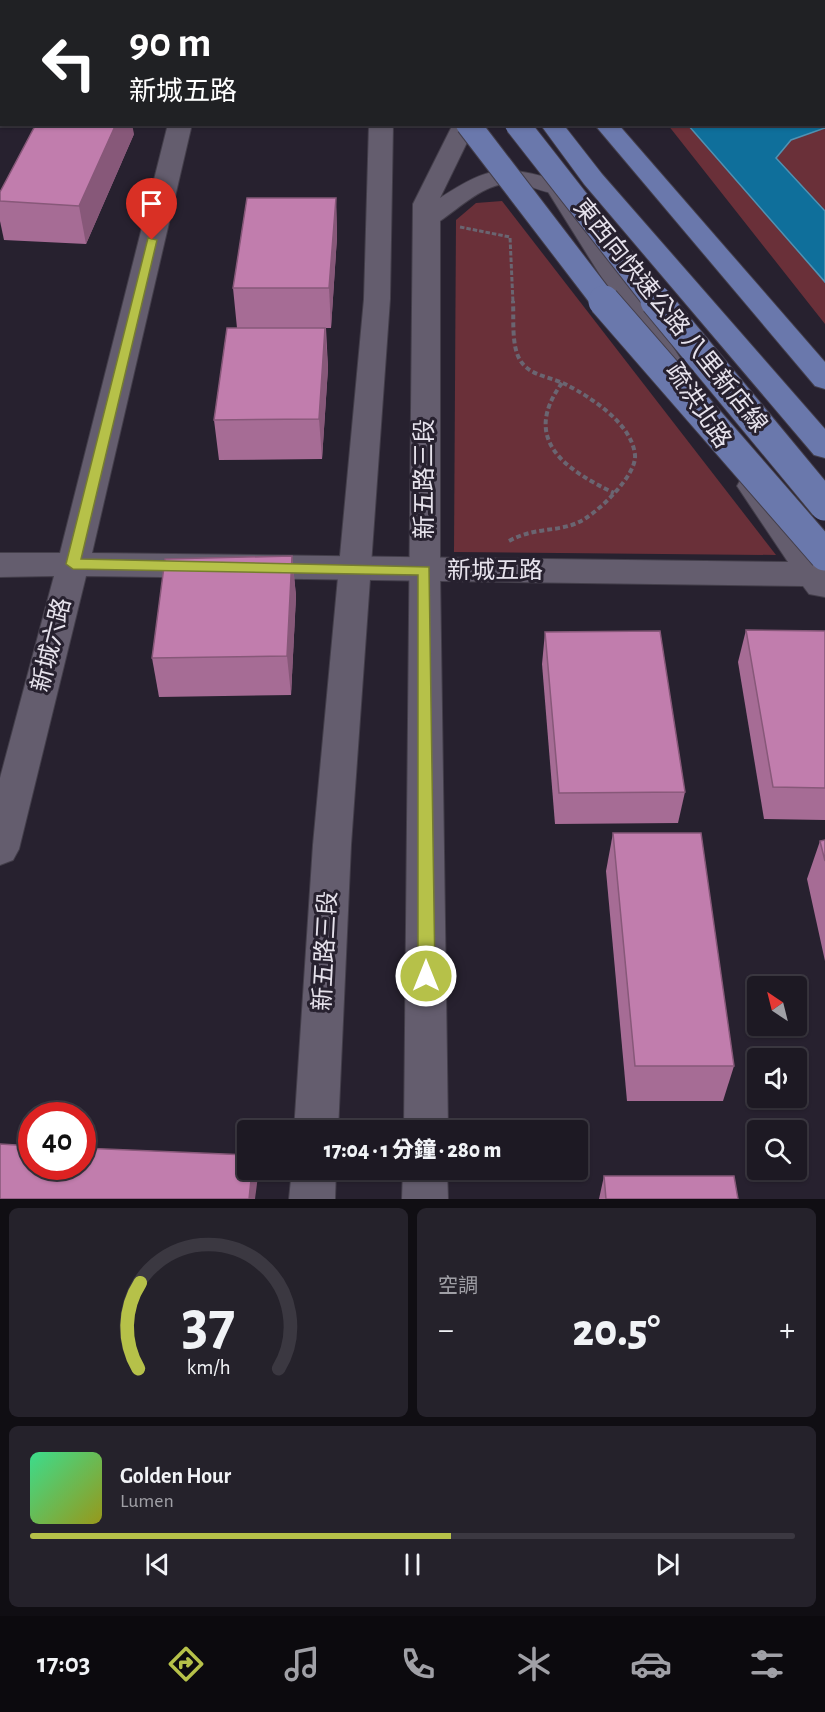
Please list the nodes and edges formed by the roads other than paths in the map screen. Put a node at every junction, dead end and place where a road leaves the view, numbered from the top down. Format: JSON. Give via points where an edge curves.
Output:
{"nodes":[{"id":1,"x":180,"y":126,"type":"edge"},
{"id":2,"x":381,"y":126,"type":"edge"},
{"id":3,"x":465,"y":126,"type":"edge"},
{"id":4,"x":468,"y":126,"type":"edge"},
{"id":5,"x":519,"y":126,"type":"edge"},
{"id":6,"x":524,"y":126,"type":"edge"},
{"id":7,"x":553,"y":126,"type":"edge"},
{"id":8,"x":607,"y":126,"type":"edge"},
{"id":9,"x":556,"y":187,"type":"junction"},
{"id":10,"x":427,"y":218,"type":"junction"},
{"id":11,"x":825,"y":380,"type":"edge"},
{"id":12,"x":825,"y":448,"type":"edge"},
{"id":13,"x":825,"y":505,"type":"edge"},
{"id":14,"x":73,"y":564,"type":"junction"},
{"id":15,"x":0,"y":565,"type":"edge"},
{"id":16,"x":355,"y":568,"type":"junction"},
{"id":17,"x":424,"y":570,"type":"junction"},
{"id":18,"x":820,"y":573,"type":"edge"},
{"id":19,"x":0,"y":849,"type":"edge"},
{"id":20,"x":317,"y":1120,"type":"edge"},
{"id":21,"x":426,"y":1120,"type":"edge"},
{"id":22,"x":313,"y":1180,"type":"edge"},
{"id":23,"x":425,"y":1180,"type":"edge"},
{"id":24,"x":312,"y":1199,"type":"edge"},
{"id":25,"x":425,"y":1199,"type":"edge"}],
"edges":[{"from":1,"to":14,"type":"street","name":"新城六路"},
{"from":2,"to":16,"type":"street","name":"新五路三段","via":[[377,299]]},
{"from":3,"to":10,"type":"street","name":"新五路三段","via":[[425,204]]},
{"from":4,"to":18,"type":"highway","bridge":true},
{"from":5,"to":13,"type":"highway","name":"東西向快速公路 八里新店線","bridge":true,"via":[[628,268]]},
{"from":6,"to":9,"type":"street","name":"疏洪北路"},
{"from":7,"to":12,"type":"highway","name":"東西向快速公路 八里新店線","via":[[593,179]]},
{"from":8,"to":11,"type":"highway"},
{"from":9,"to":10,"type":"street","via":[[515,176],[483,181]]},
{"from":9,"to":18,"type":"street","name":"疏洪北路","via":[[662,352]]},
{"from":10,"to":17,"type":"street","name":"新五路三段"},
{"from":14,"to":15,"type":"street","name":"新城五路"},
{"from":14,"to":16,"type":"street","name":"新城五路"},
{"from":14,"to":19,"type":"street","name":"新城六路"},
{"from":16,"to":17,"type":"street","name":"新城五路"},
{"from":16,"to":20,"type":"street","name":"新五路三段","via":[[332,845]]},
{"from":17,"to":18,"type":"street","name":"新城五路"},
{"from":17,"to":21,"type":"street","name":"新五路三段"},
{"from":22,"to":24,"type":"street"},
{"from":23,"to":25,"type":"street"}]}
